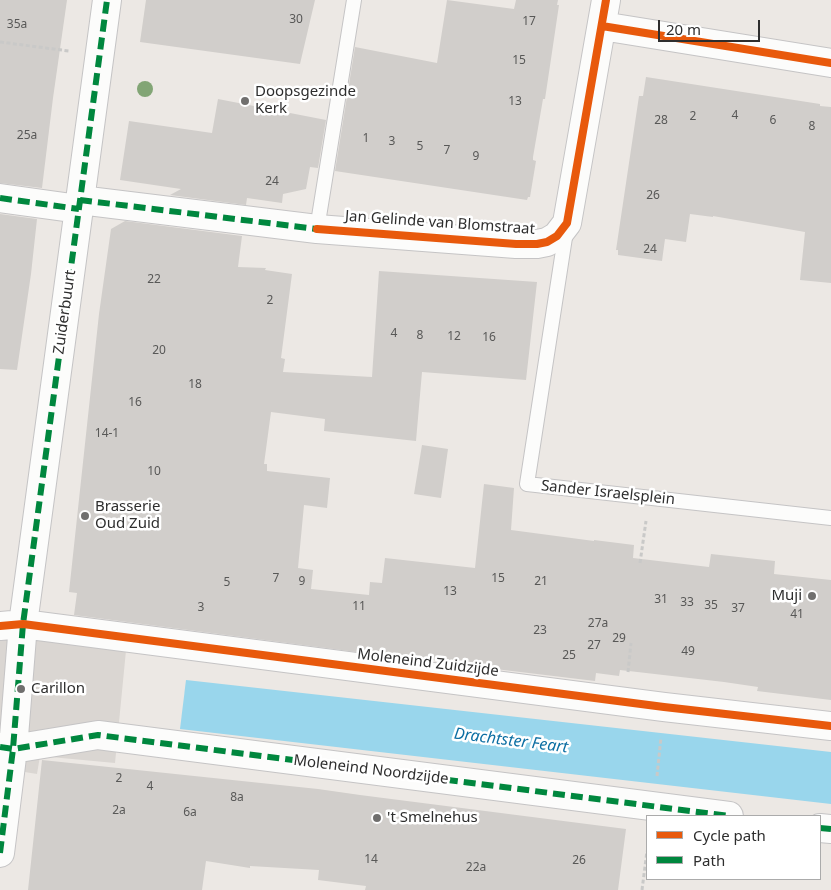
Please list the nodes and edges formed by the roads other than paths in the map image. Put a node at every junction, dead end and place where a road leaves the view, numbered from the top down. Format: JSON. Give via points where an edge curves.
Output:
{"nodes":[{"id":1,"x":106,"y":0,"type":"edge"},
{"id":2,"x":354,"y":0,"type":"edge"},
{"id":3,"x":604,"y":13,"type":"edge"},
{"id":4,"x":831,"y":63,"type":"edge"},
{"id":5,"x":0,"y":198,"type":"edge"},
{"id":6,"x":79,"y":204,"type":"junction"},
{"id":7,"x":567,"y":223,"type":"junction"},
{"id":8,"x":316,"y":229,"type":"junction"},
{"id":9,"x":831,"y":518,"type":"edge"},
{"id":10,"x":11,"y":625,"type":"edge"},
{"id":11,"x":831,"y":726,"type":"edge"},
{"id":12,"x":6,"y":748,"type":"edge"},
{"id":13,"x":721,"y":815,"type":"edge"},
{"id":14,"x":0,"y":853,"type":"edge"}],
"edges":[{"from":1,"to":6,"type":"street","name":"Zuiderbuurt"},
{"from":2,"to":8,"type":"lane"},
{"from":3,"to":4,"type":"street"},
{"from":3,"to":7,"type":"street"},
{"from":5,"to":6,"type":"street","name":"Jan Gelinde van Blomstraat"},
{"from":6,"to":8,"type":"street","name":"Jan Gelinde van Blomstraat"},
{"from":6,"to":10,"type":"street","name":"Zuiderbuurt"},
{"from":7,"to":8,"type":"street","name":"Jan Gelinde van Blomstraat","via":[[557,236],[537,244]]},
{"from":7,"to":9,"type":"lane","name":"Sander Israelsplein","via":[[527,484]]},
{"from":10,"to":11,"type":"street","name":"Moleneind Zuidzijde"},
{"from":10,"to":12,"type":"street","name":"Zuiderbuurt"},
{"from":12,"to":13,"type":"street","name":"Moleneind Noordzijde","via":[[98,735]]},
{"from":12,"to":14,"type":"street","name":"Zuiderbuurt"}]}
